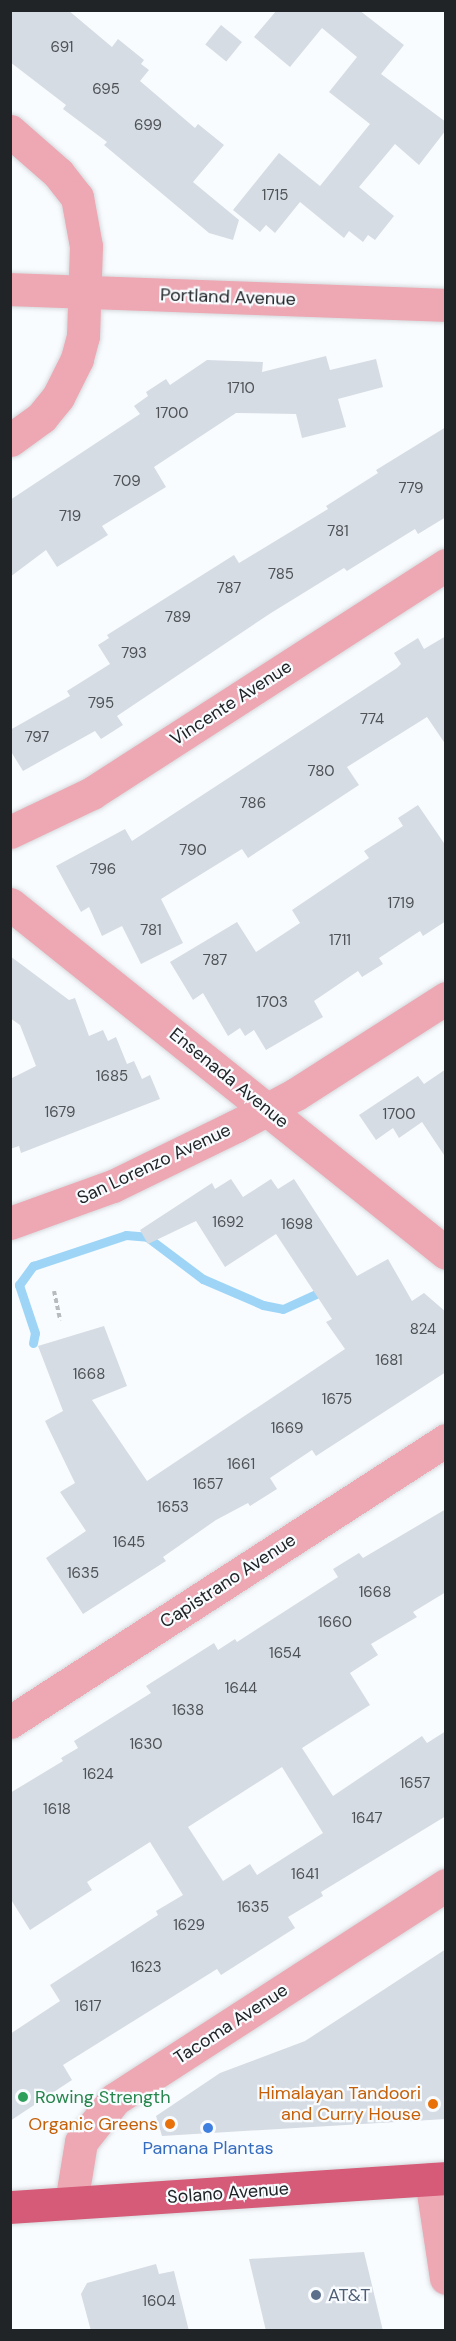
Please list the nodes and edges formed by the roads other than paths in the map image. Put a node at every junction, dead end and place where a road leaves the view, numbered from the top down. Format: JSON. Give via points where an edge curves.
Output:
{"nodes":[{"id":1,"x":10,"y":131,"type":"edge"},
{"id":2,"x":10,"y":290,"type":"edge"},
{"id":3,"x":85,"y":292,"type":"junction"},
{"id":4,"x":446,"y":305,"type":"edge"},
{"id":5,"x":10,"y":440,"type":"edge"},
{"id":6,"x":446,"y":565,"type":"edge"},
{"id":7,"x":10,"y":832,"type":"edge"},
{"id":8,"x":10,"y":904,"type":"edge"},
{"id":9,"x":446,"y":998,"type":"edge"},
{"id":10,"x":268,"y":1109,"type":"junction"},
{"id":11,"x":10,"y":1223,"type":"edge"},
{"id":12,"x":446,"y":1253,"type":"edge"},
{"id":13,"x":446,"y":1440,"type":"edge"},
{"id":14,"x":10,"y":1722,"type":"edge"},
{"id":15,"x":446,"y":1885,"type":"edge"},
{"id":16,"x":438,"y":2178,"type":"edge"},
{"id":17,"x":71,"y":2203,"type":"junction"},
{"id":18,"x":10,"y":2207,"type":"edge"},
{"id":19,"x":446,"y":2278,"type":"edge"}],
"edges":[{"from":1,"to":3,"type":"street","via":[[58,173],[77,196],[84,221]]},
{"from":2,"to":3,"type":"street","name":"Portland Avenue"},
{"from":3,"to":4,"type":"street","name":"Portland Avenue"},
{"from":3,"to":5,"type":"street","via":[[83,336],[58,398],[42,417]]},
{"from":6,"to":7,"type":"street","name":"Vincente Avenue","via":[[92,793]]},
{"from":8,"to":10,"type":"street","name":"Ensenada Avenue"},
{"from":9,"to":10,"type":"street","name":"San Lorenzo Avenue"},
{"from":10,"to":11,"type":"street","name":"San Lorenzo Avenue","via":[[113,1186]]},
{"from":10,"to":12,"type":"street","name":"Ensenada Avenue"},
{"from":13,"to":14,"type":"street","name":"Capistrano Avenue"},
{"from":15,"to":17,"type":"street","name":"Tacoma Avenue","via":[[115,2099],[81,2142]]},
{"from":16,"to":17,"type":"main road","name":"Solano Avenue"},
{"from":16,"to":19,"type":"street"},
{"from":17,"to":18,"type":"main road","name":"Solano Avenue"}]}
